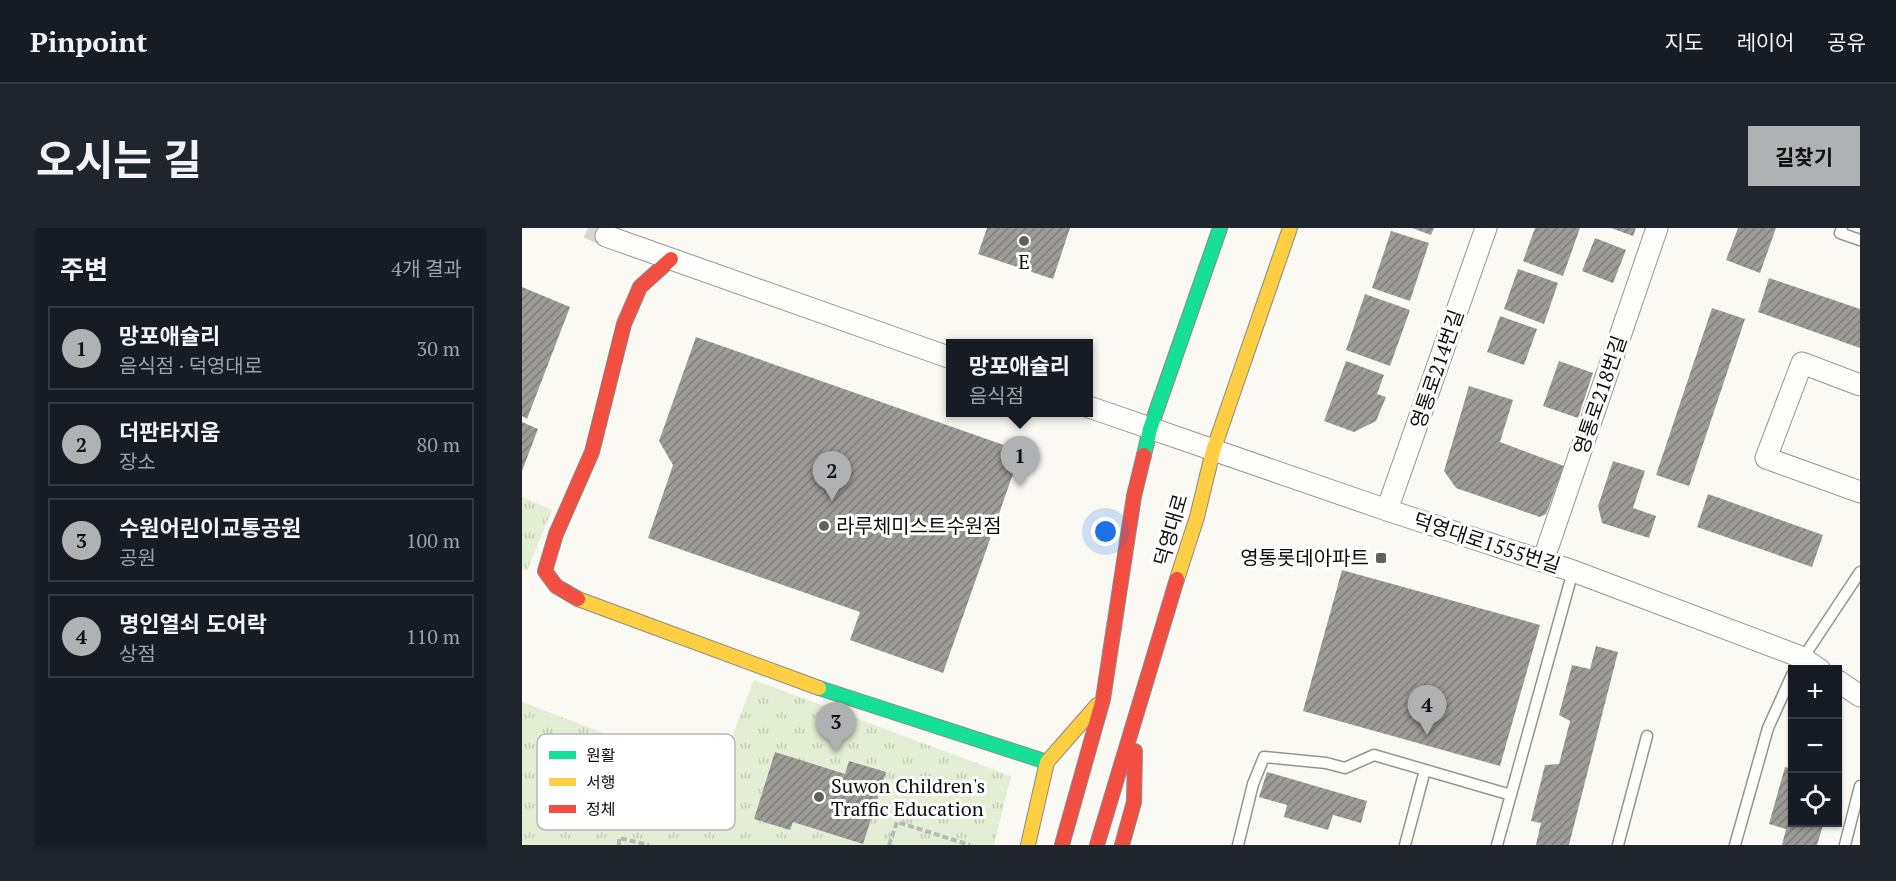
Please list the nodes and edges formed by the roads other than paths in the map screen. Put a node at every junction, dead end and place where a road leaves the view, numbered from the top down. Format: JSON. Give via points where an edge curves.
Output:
{"nodes":[{"id":1,"x":1220,"y":228,"type":"edge"},
{"id":2,"x":1290,"y":228,"type":"edge"},
{"id":3,"x":1486,"y":228,"type":"edge"},
{"id":4,"x":1658,"y":228,"type":"edge"},
{"id":5,"x":1842,"y":228,"type":"edge"},
{"id":6,"x":606,"y":236,"type":"tunnel mouth"},
{"id":7,"x":1860,"y":240,"type":"edge"},
{"id":8,"x":671,"y":259,"type":"junction"},
{"id":9,"x":946,"y":356,"type":"edge"},
{"id":10,"x":1860,"y":385,"type":"edge"},
{"id":11,"x":1093,"y":408,"type":"edge"},
{"id":12,"x":1150,"y":429,"type":"junction"},
{"id":13,"x":1212,"y":451,"type":"junction"},
{"id":14,"x":1860,"y":492,"type":"edge"},
{"id":15,"x":1387,"y":510,"type":"junction"},
{"id":16,"x":1543,"y":561,"type":"junction"},
{"id":17,"x":1573,"y":571,"type":"junction"},
{"id":18,"x":1860,"y":573,"type":"edge"},
{"id":19,"x":1791,"y":665,"type":"edge"},
{"id":20,"x":1797,"y":665,"type":"edge"},
{"id":21,"x":1788,"y":684,"type":"edge"},
{"id":22,"x":1842,"y":684,"type":"edge"},
{"id":23,"x":1860,"y":696,"type":"edge"},
{"id":24,"x":1103,"y":699,"type":"junction"},
{"id":25,"x":1137,"y":707,"type":"junction"},
{"id":26,"x":1647,"y":736,"type":"dead end"},
{"id":27,"x":1047,"y":762,"type":"junction"},
{"id":28,"x":1425,"y":770,"type":"junction"},
{"id":29,"x":1860,"y":786,"type":"edge"},
{"id":30,"x":1511,"y":795,"type":"junction"},
{"id":31,"x":1028,"y":845,"type":"edge"},
{"id":32,"x":1062,"y":845,"type":"edge"},
{"id":33,"x":1097,"y":845,"type":"edge"},
{"id":34,"x":1122,"y":845,"type":"edge"},
{"id":35,"x":1238,"y":845,"type":"edge"},
{"id":36,"x":1405,"y":845,"type":"edge"},
{"id":37,"x":1497,"y":845,"type":"edge"},
{"id":38,"x":1618,"y":845,"type":"edge"},
{"id":39,"x":1735,"y":845,"type":"edge"},
{"id":40,"x":1845,"y":845,"type":"edge"}],
"edges":[{"from":1,"to":12,"type":"main road","name":"덕영대로"},
{"from":2,"to":13,"type":"main road","name":"덕영대로"},
{"from":3,"to":15,"type":"street","name":"영통로214번길"},
{"from":4,"to":16,"type":"street","name":"영통로218번길"},
{"from":5,"to":7,"type":"lane","via":[[1840,233]]},
{"from":6,"to":8,"type":"street"},
{"from":8,"to":9,"type":"street"},
{"from":8,"to":27,"type":"main road","via":[[640,287],[624,324],[592,452],[556,534],[545,571],[556,586],[568,595],[724,654]]},
{"from":10,"to":14,"type":"street","via":[[1802,363],[1766,458]]},
{"from":11,"to":12,"type":"street","name":"덕영대로1555번길"},
{"from":12,"to":13,"type":"street","name":"덕영대로1555번길"},
{"from":12,"to":24,"type":"main road","name":"덕영대로","via":[[1134,496]]},
{"from":13,"to":15,"type":"street","name":"덕영대로1555번길"},
{"from":13,"to":25,"type":"main road","name":"덕영대로","via":[[1197,517]]},
{"from":15,"to":16,"type":"street","name":"덕영대로1555번길"},
{"from":16,"to":17,"type":"street","name":"덕영대로1555번길"},
{"from":17,"to":19,"type":"street","name":"덕영대로1555번길"},
{"from":17,"to":30,"type":"lane"},
{"from":18,"to":20,"type":"lane"},
{"from":21,"to":39,"type":"lane","via":[[1768,728]]},
{"from":22,"to":23,"type":"street"},
{"from":24,"to":27,"type":"main road"},
{"from":24,"to":32,"type":"main road","name":"덕영대로"},
{"from":25,"to":33,"type":"main road","name":"덕영대로"},
{"from":25,"to":34,"type":"main road","via":[[1134,802]]},
{"from":26,"to":38,"type":"lane"},
{"from":27,"to":31,"type":"main road"},
{"from":28,"to":30,"type":"lane"},
{"from":28,"to":35,"type":"lane","via":[[1374,755],[1345,768],[1264,757]]},
{"from":28,"to":36,"type":"lane"},
{"from":29,"to":40,"type":"lane"},
{"from":30,"to":37,"type":"lane"}]}
